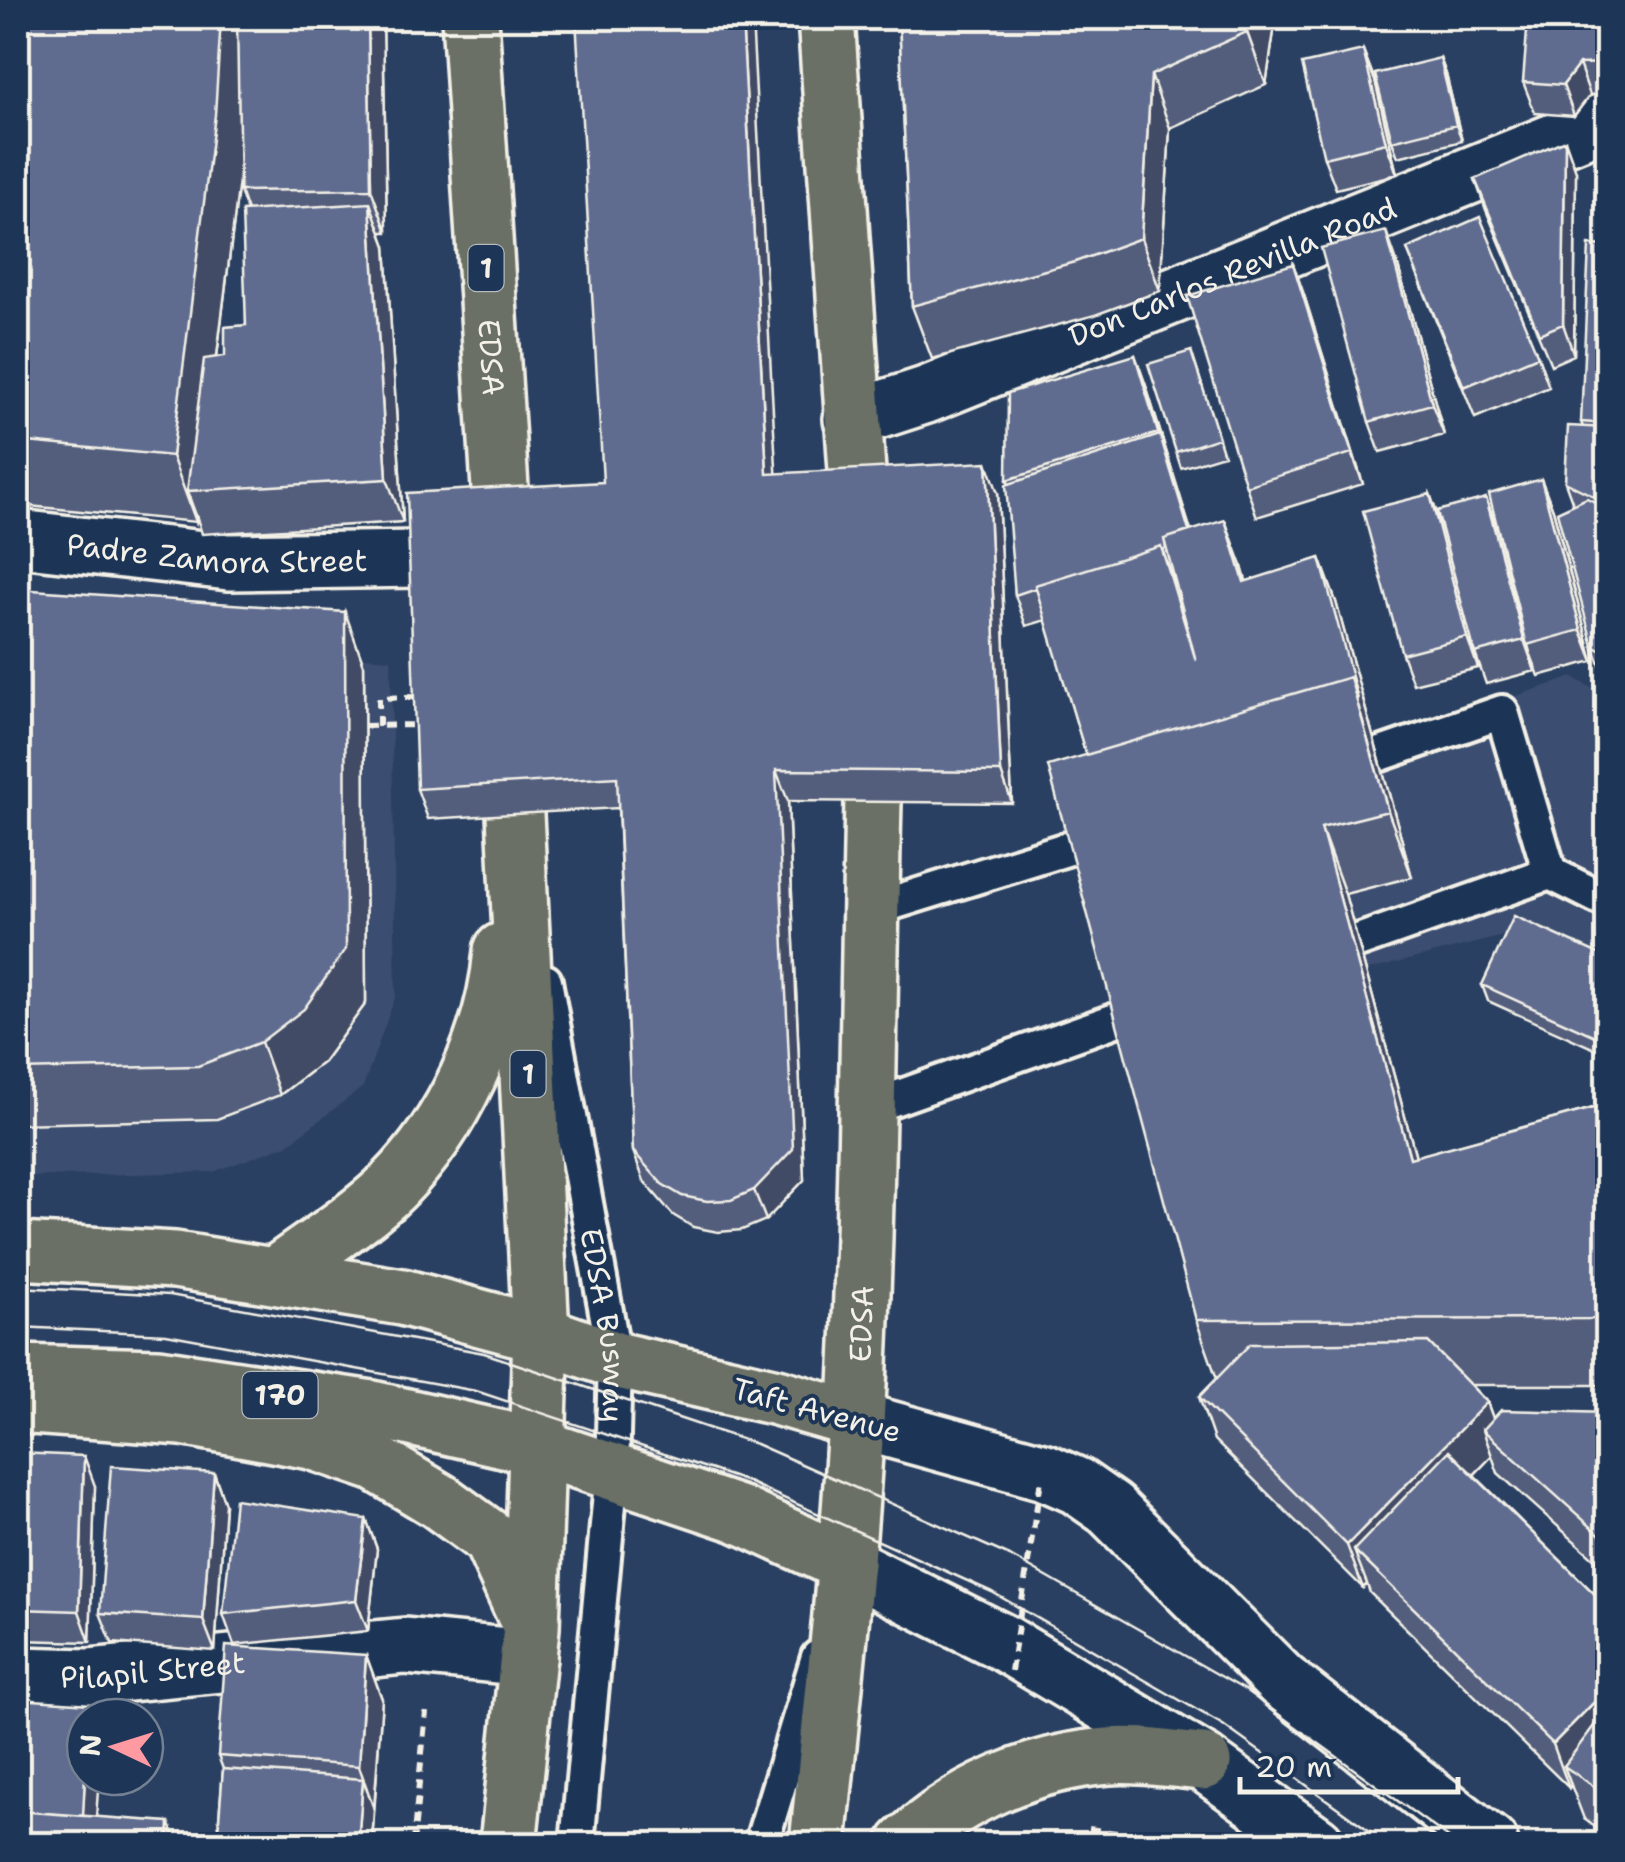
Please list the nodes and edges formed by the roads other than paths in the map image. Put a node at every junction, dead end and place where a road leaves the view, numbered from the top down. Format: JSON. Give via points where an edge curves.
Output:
{"nodes":[{"id":1,"x":470,"y":18,"type":"edge"},
{"id":2,"x":826,"y":18,"type":"edge"},
{"id":3,"x":1608,"y":120,"type":"edge"},
{"id":4,"x":852,"y":419,"type":"junction"},
{"id":5,"x":859,"y":500,"type":"edge"},
{"id":6,"x":502,"y":519,"type":"edge"},
{"id":7,"x":18,"y":538,"type":"edge"},
{"id":8,"x":420,"y":559,"type":"edge"},
{"id":9,"x":1378,"y":755,"type":"dead end"},
{"id":10,"x":873,"y":802,"type":"edge"},
{"id":11,"x":515,"y":814,"type":"junction"},
{"id":12,"x":1076,"y":846,"type":"edge"},
{"id":13,"x":1550,"y":873,"type":"junction"},
{"id":14,"x":1608,"y":902,"type":"edge"},
{"id":15,"x":870,"y":910,"type":"junction"},
{"id":16,"x":1358,"y":941,"type":"dead end"},
{"id":17,"x":1121,"y":1018,"type":"edge"},
{"id":18,"x":868,"y":1108,"type":"junction"},
{"id":19,"x":18,"y":1251,"type":"edge"},
{"id":20,"x":276,"y":1275,"type":"junction"},
{"id":21,"x":541,"y":1334,"type":"junction"},
{"id":22,"x":615,"y":1360,"type":"junction"},
{"id":23,"x":18,"y":1373,"type":"edge"},
{"id":24,"x":18,"y":1405,"type":"edge"},
{"id":25,"x":856,"y":1420,"type":"junction"},
{"id":26,"x":538,"y":1447,"type":"junction"},
{"id":27,"x":612,"y":1472,"type":"junction"},
{"id":28,"x":846,"y":1564,"type":"junction"},
{"id":29,"x":530,"y":1643,"type":"junction"},
{"id":30,"x":18,"y":1675,"type":"edge"},
{"id":31,"x":1203,"y":1762,"type":"junction"},
{"id":32,"x":508,"y":1844,"type":"edge"},
{"id":33,"x":577,"y":1844,"type":"edge"},
{"id":34,"x":761,"y":1844,"type":"edge"},
{"id":35,"x":818,"y":1844,"type":"edge"},
{"id":36,"x":906,"y":1844,"type":"edge"},
{"id":37,"x":1316,"y":1844,"type":"edge"},
{"id":38,"x":1490,"y":1844,"type":"edge"}],
"edges":[{"from":1,"to":6,"type":"main road","name":"EDSA","number":"1"},
{"from":2,"to":4,"type":"main road"},
{"from":3,"to":4,"type":"street","name":"Don Carlos Revilla Road"},
{"from":4,"to":5,"type":"main road"},
{"from":7,"to":8,"type":"street","name":"Padre Zamora Street","via":[[229,562]]},
{"from":9,"to":13,"type":"lane","via":[[1502,712]]},
{"from":10,"to":15,"type":"main road","name":"EDSA"},
{"from":11,"to":20,"type":"main road","via":[[499,988],[472,1069],[429,1144],[391,1188]]},
{"from":11,"to":21,"type":"main road","number":"1"},
{"from":11,"to":22,"type":"lane","name":"EDSA Busway"},
{"from":12,"to":15,"type":"lane"},
{"from":13,"to":14,"type":"lane"},
{"from":13,"to":16,"type":"lane"},
{"from":15,"to":18,"type":"main road","name":"EDSA"},
{"from":17,"to":18,"type":"lane"},
{"from":18,"to":25,"type":"main road","name":"EDSA"},
{"from":19,"to":20,"type":"main road","name":"Taft Avenue","via":[[174,1260]]},
{"from":20,"to":21,"type":"main road","name":"Taft Avenue","via":[[402,1297]]},
{"from":21,"to":22,"type":"main road","name":"Taft Avenue"},
{"from":21,"to":26,"type":"main road","number":"1"},
{"from":22,"to":25,"type":"main road","name":"Taft Avenue"},
{"from":22,"to":27,"type":"lane","name":"EDSA Busway"},
{"from":23,"to":26,"type":"main road","number":"170","via":[[158,1377],[372,1408]]},
{"from":24,"to":29,"type":"main road","via":[[182,1418],[311,1440],[376,1463],[491,1539]]},
{"from":25,"to":28,"type":"main road","name":"EDSA"},
{"from":25,"to":38,"type":"street","name":"Taft Avenue","via":[[1076,1486],[1110,1509],[1282,1681]]},
{"from":26,"to":27,"type":"main road","number":"170"},
{"from":26,"to":29,"type":"main road","number":"1"},
{"from":27,"to":28,"type":"main road","number":"170","via":[[738,1514]]},
{"from":27,"to":33,"type":"lane","name":"EDSA Busway"},
{"from":28,"to":31,"type":"street","via":[[1004,1642]]},
{"from":28,"to":34,"type":"lane"},
{"from":28,"to":35,"type":"main road","name":"EDSA"},
{"from":29,"to":30,"type":"street","name":"Pilapil Street","via":[[405,1646],[88,1677]]},
{"from":29,"to":32,"type":"main road","number":"1"},
{"from":31,"to":36,"type":"main road","via":[[1111,1756],[1019,1774],[937,1816]]},
{"from":31,"to":37,"type":"street"}]}
